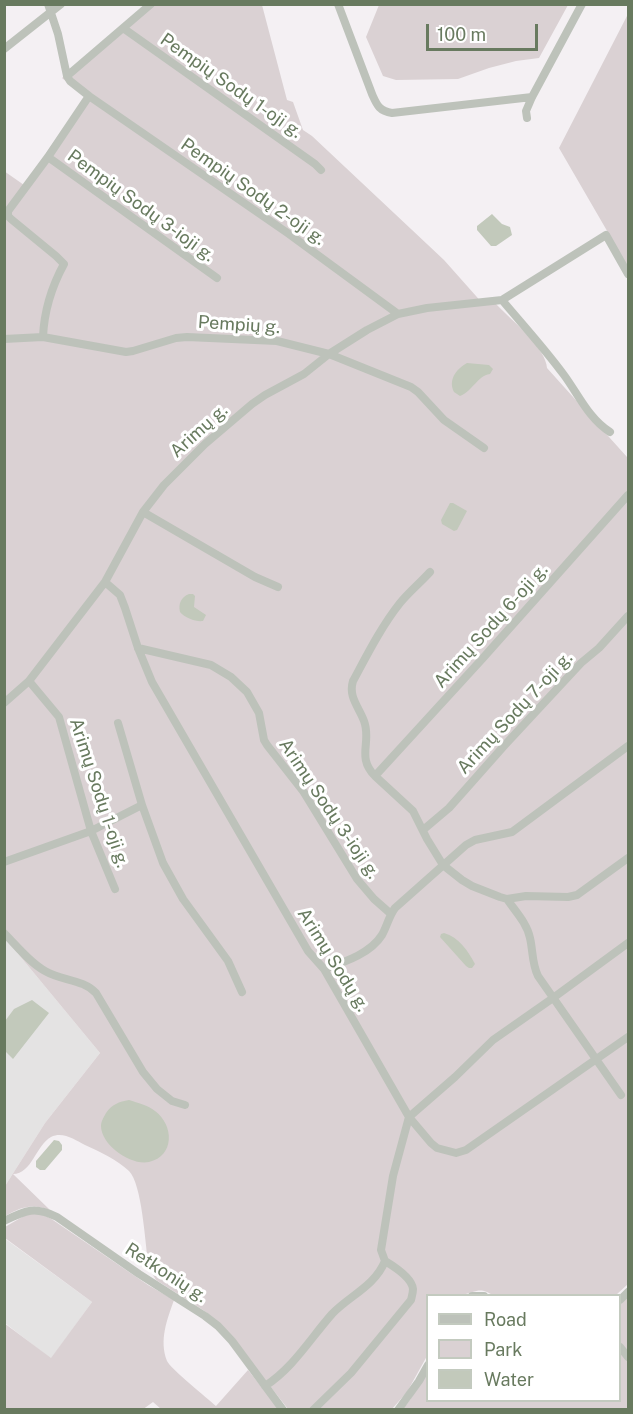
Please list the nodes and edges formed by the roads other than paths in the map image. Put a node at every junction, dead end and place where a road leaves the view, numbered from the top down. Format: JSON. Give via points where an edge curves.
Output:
{"nodes":[{"id":1,"x":61,"y":4,"type":"edge"},
{"id":2,"x":151,"y":4,"type":"edge"},
{"id":3,"x":338,"y":4,"type":"edge"},
{"id":4,"x":582,"y":4,"type":"edge"},
{"id":5,"x":49,"y":9,"type":"edge"},
{"id":6,"x":123,"y":28,"type":"junction"},
{"id":7,"x":4,"y":49,"type":"edge"},
{"id":8,"x":67,"y":76,"type":"junction"},
{"id":9,"x":89,"y":96,"type":"junction"},
{"id":10,"x":532,"y":97,"type":"junction"},
{"id":11,"x":527,"y":118,"type":"dead end"},
{"id":12,"x":48,"y":157,"type":"junction"},
{"id":13,"x":321,"y":170,"type":"dead end"},
{"id":14,"x":628,"y":274,"type":"edge"},
{"id":15,"x":217,"y":278,"type":"dead end"},
{"id":16,"x":502,"y":300,"type":"junction"},
{"id":17,"x":398,"y":314,"type":"junction"},
{"id":18,"x":43,"y":337,"type":"junction"},
{"id":19,"x":4,"y":339,"type":"edge"},
{"id":20,"x":329,"y":354,"type":"junction"},
{"id":21,"x":610,"y":432,"type":"dead end"},
{"id":22,"x":484,"y":448,"type":"dead end"},
{"id":23,"x":628,"y":495,"type":"edge"},
{"id":24,"x":143,"y":512,"type":"junction"},
{"id":25,"x":430,"y":572,"type":"dead end"},
{"id":26,"x":105,"y":582,"type":"junction"},
{"id":27,"x":278,"y":587,"type":"dead end"},
{"id":28,"x":628,"y":616,"type":"edge"},
{"id":29,"x":138,"y":648,"type":"junction"},
{"id":30,"x":29,"y":681,"type":"junction"},
{"id":31,"x":4,"y":703,"type":"edge"},
{"id":32,"x":118,"y":723,"type":"dead end"},
{"id":33,"x":628,"y":746,"type":"edge"},
{"id":34,"x":375,"y":776,"type":"junction"},
{"id":35,"x":142,"y":805,"type":"junction"},
{"id":36,"x":423,"y":830,"type":"junction"},
{"id":37,"x":91,"y":831,"type":"junction"},
{"id":38,"x":628,"y":858,"type":"edge"},
{"id":39,"x":4,"y":862,"type":"edge"},
{"id":40,"x":444,"y":866,"type":"junction"},
{"id":41,"x":114,"y":889,"type":"dead end"},
{"id":42,"x":507,"y":899,"type":"junction"},
{"id":43,"x":391,"y":914,"type":"junction"},
{"id":44,"x":4,"y":933,"type":"edge"},
{"id":45,"x":628,"y":943,"type":"edge"},
{"id":46,"x":324,"y":969,"type":"junction"},
{"id":47,"x":242,"y":993,"type":"dead end"},
{"id":48,"x":553,"y":998,"type":"junction"},
{"id":49,"x":628,"y":1037,"type":"edge"},
{"id":50,"x":596,"y":1059,"type":"junction"},
{"id":51,"x":621,"y":1095,"type":"dead end"},
{"id":52,"x":185,"y":1105,"type":"dead end"},
{"id":53,"x":409,"y":1117,"type":"junction"},
{"id":54,"x":4,"y":1221,"type":"edge"},
{"id":55,"x":385,"y":1262,"type":"junction"},
{"id":56,"x":426,"y":1369,"type":"edge"},
{"id":57,"x":265,"y":1386,"type":"junction"},
{"id":58,"x":283,"y":1410,"type":"edge"},
{"id":59,"x":313,"y":1410,"type":"edge"},
{"id":60,"x":398,"y":1410,"type":"edge"}],
"edges":[{"from":1,"to":5,"type":"street"},
{"from":2,"to":6,"type":"street"},
{"from":3,"to":10,"type":"street","via":[[372,94],[384,112]]},
{"from":4,"to":10,"type":"street"},
{"from":5,"to":7,"type":"street"},
{"from":5,"to":8,"type":"street"},
{"from":6,"to":8,"type":"street"},
{"from":6,"to":13,"type":"street","name":"Pempių Sodų 1-oji g."},
{"from":8,"to":9,"type":"street","name":"Pempių Sodų 2-oji g."},
{"from":9,"to":12,"type":"street"},
{"from":9,"to":17,"type":"street","name":"Pempių Sodų 2-oji g."},
{"from":10,"to":11,"type":"street"},
{"from":12,"to":15,"type":"street","name":"Pempių Sodų 3-ioji g."},
{"from":12,"to":18,"type":"street","via":[[8,213],[64,264],[44,319]]},
{"from":14,"to":16,"type":"street","name":"Arimų g.","via":[[606,235]]},
{"from":16,"to":17,"type":"street","name":"Arimų g."},
{"from":16,"to":21,"type":"street","via":[[592,415]]},
{"from":17,"to":20,"type":"street","name":"Arimų g."},
{"from":18,"to":19,"type":"street","name":"Pempių g."},
{"from":18,"to":20,"type":"street","name":"Pempių g.","via":[[126,352],[195,336],[277,341]]},
{"from":20,"to":22,"type":"street","name":"Pempių g.","via":[[411,387],[450,426]]},
{"from":20,"to":24,"type":"street","name":"Arimų g.","via":[[304,374],[265,395],[205,444]]},
{"from":23,"to":34,"type":"street","name":"Arimų Sodų 6-oji g."},
{"from":24,"to":26,"type":"street","name":"Arimų g."},
{"from":24,"to":27,"type":"street"},
{"from":25,"to":34,"type":"street","via":[[391,615],[351,687],[365,723],[366,764]]},
{"from":26,"to":29,"type":"street","name":"Arimų Sodų g.","via":[[120,595]]},
{"from":26,"to":30,"type":"street","name":"Arimų g."},
{"from":28,"to":36,"type":"street","name":"Arimų Sodų 7-oji g.","via":[[449,808]]},
{"from":29,"to":43,"type":"street","name":"Arimų Sodų 3-ioji g.","via":[[211,665],[240,685],[258,708],[267,745],[303,791],[357,879]]},
{"from":29,"to":46,"type":"street","name":"Arimų Sodų g.","via":[[152,682],[244,843],[308,951]]},
{"from":30,"to":31,"type":"street","name":"Arimų g."},
{"from":30,"to":37,"type":"street","name":"Arimų Sodų 1-oji g.","via":[[59,717]]},
{"from":32,"to":35,"type":"street"},
{"from":33,"to":40,"type":"street","via":[[512,832],[466,844]]},
{"from":34,"to":36,"type":"street","via":[[411,808]]},
{"from":35,"to":37,"type":"street"},
{"from":35,"to":47,"type":"street","via":[[172,880],[228,961]]},
{"from":36,"to":40,"type":"street"},
{"from":37,"to":39,"type":"street"},
{"from":37,"to":41,"type":"street","name":"Arimų Sodų 1-oji g."},
{"from":38,"to":42,"type":"street","via":[[577,896]]},
{"from":40,"to":42,"type":"street","via":[[472,886]]},
{"from":40,"to":43,"type":"street"},
{"from":42,"to":48,"type":"street","via":[[528,930],[534,969]]},
{"from":43,"to":46,"type":"street","via":[[376,943]]},
{"from":44,"to":52,"type":"street","via":[[46,972],[92,989],[143,1072],[172,1101]]},
{"from":45,"to":48,"type":"street"},
{"from":46,"to":53,"type":"street","name":"Arimų Sodų g."},
{"from":48,"to":50,"type":"street"},
{"from":48,"to":53,"type":"street","via":[[493,1040]]},
{"from":49,"to":50,"type":"street","name":"Arimų Sodų g."},
{"from":50,"to":51,"type":"street"},
{"from":50,"to":53,"type":"street","name":"Arimų Sodų g.","via":[[466,1150],[456,1153],[437,1148]]},
{"from":53,"to":55,"type":"street","via":[[393,1176],[381,1250]]},
{"from":54,"to":57,"type":"street","name":"Retkonių g.","via":[[32,1209],[57,1217],[218,1326]]},
{"from":55,"to":57,"type":"street","via":[[373,1281],[334,1312],[287,1369]]},
{"from":55,"to":59,"type":"street","via":[[410,1281],[411,1300],[351,1373]]},
{"from":56,"to":60,"type":"street"},
{"from":57,"to":58,"type":"street","name":"Retkonių g."}]}
